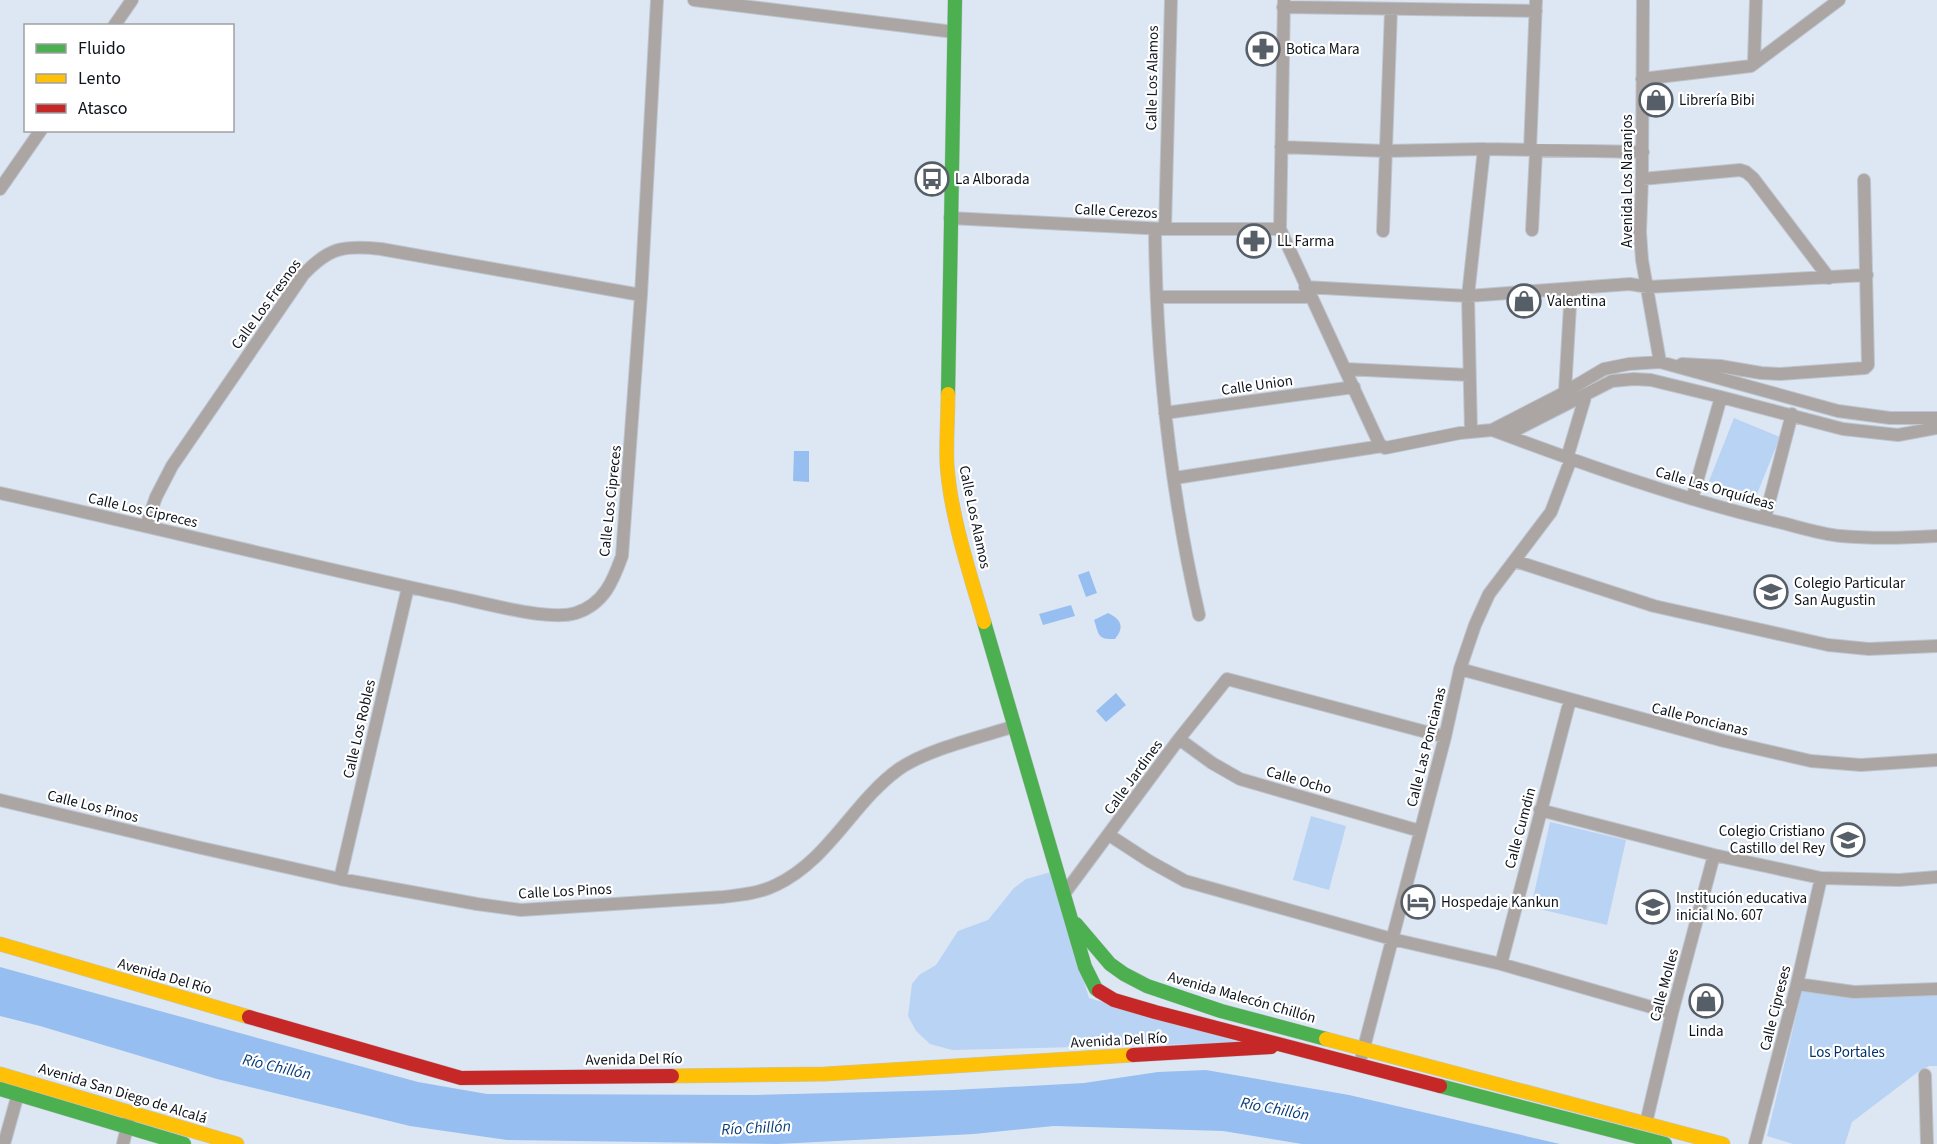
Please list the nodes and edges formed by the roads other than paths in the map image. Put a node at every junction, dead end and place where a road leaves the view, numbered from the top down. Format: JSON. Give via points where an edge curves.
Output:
{"nodes":[{"id":1,"x":132,"y":0,"type":"edge"},
{"id":2,"x":657,"y":0,"type":"edge"},
{"id":3,"x":694,"y":0,"type":"edge"},
{"id":4,"x":955,"y":0,"type":"edge"},
{"id":5,"x":1171,"y":0,"type":"edge"},
{"id":6,"x":1643,"y":0,"type":"edge"},
{"id":7,"x":1756,"y":0,"type":"edge"},
{"id":8,"x":1839,"y":0,"type":"edge"},
{"id":9,"x":1284,"y":3,"type":"edge"},
{"id":10,"x":1536,"y":5,"type":"edge"},
{"id":11,"x":1391,"y":10,"type":"junction"},
{"id":12,"x":115,"y":24,"type":"edge"},
{"id":13,"x":954,"y":32,"type":"junction"},
{"id":14,"x":1754,"y":62,"type":"junction"},
{"id":15,"x":1642,"y":79,"type":"junction"},
{"id":16,"x":40,"y":132,"type":"edge"},
{"id":17,"x":1281,"y":147,"type":"junction"},
{"id":18,"x":1484,"y":148,"type":"junction"},
{"id":19,"x":1384,"y":151,"type":"junction"},
{"id":20,"x":1533,"y":151,"type":"junction"},
{"id":21,"x":1643,"y":152,"type":"junction"},
{"id":22,"x":1642,"y":179,"type":"junction"},
{"id":23,"x":1864,"y":180,"type":"dead end"},
{"id":24,"x":0,"y":189,"type":"edge"},
{"id":25,"x":951,"y":218,"type":"junction"},
{"id":26,"x":1160,"y":229,"type":"junction"},
{"id":27,"x":1280,"y":229,"type":"junction"},
{"id":28,"x":1532,"y":230,"type":"dead end"},
{"id":29,"x":1383,"y":231,"type":"dead end"},
{"id":30,"x":1867,"y":275,"type":"junction"},
{"id":31,"x":1829,"y":278,"type":"junction"},
{"id":32,"x":1648,"y":287,"type":"junction"},
{"id":33,"x":1571,"y":290,"type":"junction"},
{"id":34,"x":1308,"y":292,"type":"junction"},
{"id":35,"x":641,"y":295,"type":"junction"},
{"id":36,"x":1468,"y":296,"type":"junction"},
{"id":37,"x":1157,"y":297,"type":"junction"},
{"id":38,"x":1661,"y":362,"type":"junction"},
{"id":39,"x":1345,"y":369,"type":"junction"},
{"id":40,"x":1469,"y":375,"type":"junction"},
{"id":41,"x":1353,"y":387,"type":"junction"},
{"id":42,"x":1565,"y":391,"type":"junction"},
{"id":43,"x":1586,"y":394,"type":"junction"},
{"id":44,"x":1721,"y":397,"type":"junction"},
{"id":45,"x":1165,"y":413,"type":"junction"},
{"id":46,"x":1792,"y":414,"type":"junction"},
{"id":47,"x":1937,"y":418,"type":"edge"},
{"id":48,"x":1937,"y":428,"type":"edge"},
{"id":49,"x":1492,"y":430,"type":"junction"},
{"id":50,"x":1471,"y":432,"type":"junction"},
{"id":51,"x":1506,"y":435,"type":"junction"},
{"id":52,"x":1382,"y":446,"type":"junction"},
{"id":53,"x":1569,"y":458,"type":"junction"},
{"id":54,"x":1175,"y":478,"type":"junction"},
{"id":55,"x":0,"y":493,"type":"edge"},
{"id":56,"x":1692,"y":499,"type":"junction"},
{"id":57,"x":1765,"y":518,"type":"junction"},
{"id":58,"x":146,"y":526,"type":"junction"},
{"id":59,"x":1937,"y":536,"type":"edge"},
{"id":60,"x":1515,"y":561,"type":"junction"},
{"id":61,"x":408,"y":586,"type":"junction"},
{"id":62,"x":1199,"y":615,"type":"dead end"},
{"id":63,"x":1937,"y":646,"type":"edge"},
{"id":64,"x":1460,"y":669,"type":"junction"},
{"id":65,"x":1570,"y":700,"type":"junction"},
{"id":66,"x":1015,"y":726,"type":"junction"},
{"id":67,"x":1445,"y":737,"type":"junction"},
{"id":68,"x":1179,"y":739,"type":"junction"},
{"id":69,"x":1937,"y":760,"type":"edge"},
{"id":70,"x":0,"y":800,"type":"edge"},
{"id":71,"x":1540,"y":810,"type":"junction"},
{"id":72,"x":1420,"y":831,"type":"junction"},
{"id":73,"x":1109,"y":835,"type":"junction"},
{"id":74,"x":1714,"y":855,"type":"junction"},
{"id":75,"x":1937,"y":877,"type":"edge"},
{"id":76,"x":1821,"y":878,"type":"junction"},
{"id":77,"x":340,"y":879,"type":"junction"},
{"id":78,"x":1064,"y":894,"type":"junction"},
{"id":79,"x":1071,"y":918,"type":"junction"},
{"id":80,"x":1392,"y":939,"type":"junction"},
{"id":81,"x":0,"y":945,"type":"edge"},
{"id":82,"x":1501,"y":964,"type":"junction"},
{"id":83,"x":1797,"y":984,"type":"junction"},
{"id":84,"x":1937,"y":989,"type":"edge"},
{"id":85,"x":1672,"y":1013,"type":"junction"},
{"id":86,"x":1287,"y":1046,"type":"junction"},
{"id":87,"x":1364,"y":1047,"type":"junction"},
{"id":88,"x":1359,"y":1064,"type":"junction"},
{"id":89,"x":0,"y":1074,"type":"edge"},
{"id":90,"x":1925,"y":1075,"type":"dead end"},
{"id":91,"x":0,"y":1089,"type":"edge"},
{"id":92,"x":18,"y":1094,"type":"junction"},
{"id":93,"x":130,"y":1113,"type":"junction"},
{"id":94,"x":1646,"y":1123,"type":"junction"},
{"id":95,"x":127,"y":1127,"type":"junction"},
{"id":96,"x":3,"y":1144,"type":"edge"},
{"id":97,"x":123,"y":1144,"type":"edge"},
{"id":98,"x":184,"y":1144,"type":"edge"},
{"id":99,"x":235,"y":1144,"type":"edge"},
{"id":100,"x":1665,"y":1144,"type":"edge"},
{"id":101,"x":1723,"y":1144,"type":"edge"},
{"id":102,"x":1755,"y":1144,"type":"edge"},
{"id":103,"x":1927,"y":1144,"type":"edge"}],
"edges":[{"from":1,"to":12,"type":"street"},
{"from":2,"to":35,"type":"street","name":"Calle Los Cipreces"},
{"from":3,"to":13,"type":"street"},
{"from":4,"to":13,"type":"street","name":"Calle Los Alamos"},
{"from":5,"to":26,"type":"street","name":"Calle Los Alamos"},
{"from":6,"to":15,"type":"street","name":"Avenida Los Naranjos"},
{"from":7,"to":14,"type":"street"},
{"from":8,"to":14,"type":"street"},
{"from":9,"to":11,"type":"street"},
{"from":9,"to":17,"type":"street"},
{"from":10,"to":11,"type":"street"},
{"from":10,"to":20,"type":"street"},
{"from":11,"to":19,"type":"street"},
{"from":13,"to":25,"type":"street","name":"Calle Los Alamos"},
{"from":14,"to":15,"type":"street","via":[[1751,66]]},
{"from":15,"to":21,"type":"street","name":"Avenida Los Naranjos"},
{"from":16,"to":24,"type":"street"},
{"from":17,"to":19,"type":"street"},
{"from":17,"to":27,"type":"street"},
{"from":18,"to":19,"type":"street"},
{"from":18,"to":20,"type":"street"},
{"from":18,"to":36,"type":"street"},
{"from":19,"to":29,"type":"street"},
{"from":20,"to":21,"type":"street"},
{"from":20,"to":28,"type":"street"},
{"from":21,"to":22,"type":"street","name":"Avenida Los Naranjos"},
{"from":22,"to":31,"type":"street","via":[[1746,172]]},
{"from":22,"to":32,"type":"street","name":"Avenida Los Naranjos","via":[[1640,232]]},
{"from":23,"to":30,"type":"street"},
{"from":25,"to":26,"type":"street","name":"Calle Cerezos"},
{"from":25,"to":66,"type":"street","name":"Calle Los Alamos","via":[[947,464],[968,566]]},
{"from":26,"to":27,"type":"street","name":"Calle Cerezos"},
{"from":26,"to":37,"type":"street","name":"Calle Los Alamos"},
{"from":27,"to":34,"type":"street"},
{"from":30,"to":31,"type":"street"},
{"from":30,"to":38,"type":"street","via":[[1869,361],[1865,368],[1780,374]]},
{"from":31,"to":32,"type":"street"},
{"from":32,"to":33,"type":"street","via":[[1630,284]]},
{"from":32,"to":38,"type":"street","name":"Avenida Los Naranjos"},
{"from":33,"to":36,"type":"street"},
{"from":33,"to":42,"type":"street"},
{"from":34,"to":36,"type":"street"},
{"from":34,"to":37,"type":"street"},
{"from":34,"to":39,"type":"street"},
{"from":35,"to":58,"type":"street","name":"Calle Los Fresnos","via":[[381,249],[337,249],[318,259],[303,275],[172,466]]},
{"from":35,"to":61,"type":"street","name":"Calle Los Cipreces","via":[[622,556],[612,582],[598,602],[575,613],[554,616]]},
{"from":36,"to":40,"type":"street"},
{"from":37,"to":45,"type":"street","name":"Calle Los Alamos"},
{"from":38,"to":42,"type":"street","via":[[1612,367]]},
{"from":38,"to":47,"type":"street","via":[[1838,411],[1890,418]]},
{"from":39,"to":40,"type":"street"},
{"from":39,"to":41,"type":"street"},
{"from":40,"to":50,"type":"street"},
{"from":41,"to":45,"type":"street","name":"Calle Union"},
{"from":41,"to":52,"type":"street"},
{"from":42,"to":49,"type":"street"},
{"from":43,"to":44,"type":"street","via":[[1612,381],[1634,379]]},
{"from":43,"to":51,"type":"street"},
{"from":43,"to":53,"type":"street","name":"Calle Las Poncianas"},
{"from":44,"to":46,"type":"street"},
{"from":44,"to":56,"type":"street"},
{"from":45,"to":54,"type":"street","name":"Calle Los Alamos"},
{"from":46,"to":48,"type":"street","via":[[1843,429],[1898,435]]},
{"from":46,"to":57,"type":"street"},
{"from":49,"to":50,"type":"street"},
{"from":49,"to":51,"type":"street","name":"Calle Las Orquídeas"},
{"from":50,"to":52,"type":"street"},
{"from":51,"to":53,"type":"street","name":"Calle Las Orquídeas"},
{"from":52,"to":54,"type":"street"},
{"from":53,"to":56,"type":"street","name":"Calle Las Orquídeas"},
{"from":53,"to":60,"type":"street","name":"Calle Las Poncianas","via":[[1551,512]]},
{"from":54,"to":62,"type":"street","name":"Calle Los Alamos"},
{"from":55,"to":58,"type":"street","name":"Calle Los Cipreces"},
{"from":56,"to":57,"type":"street","name":"Calle Las Orquídeas"},
{"from":57,"to":59,"type":"street","name":"Calle Las Orquídeas","via":[[1838,536]]},
{"from":58,"to":61,"type":"street","name":"Calle Los Cipreces"},
{"from":60,"to":63,"type":"street","via":[[1654,606],[1828,645],[1869,649]]},
{"from":60,"to":64,"type":"street","name":"Calle Las Poncianas","via":[[1489,594]]},
{"from":61,"to":77,"type":"street","name":"Calle Los Robles"},
{"from":64,"to":65,"type":"street","name":"Calle Poncianas"},
{"from":64,"to":67,"type":"street","name":"Calle Las Poncianas"},
{"from":65,"to":69,"type":"street","name":"Calle Poncianas","via":[[1811,761],[1861,765]]},
{"from":65,"to":71,"type":"street","name":"Calle Cumdin"},
{"from":66,"to":77,"type":"street","name":"Calle Los Pinos","via":[[919,757],[899,769],[799,872],[751,894],[521,910]]},
{"from":66,"to":78,"type":"street","name":"Calle Los Alamos"},
{"from":67,"to":68,"type":"street","name":"Calle Jardines","via":[[1227,679]]},
{"from":67,"to":72,"type":"street","name":"Calle Las Poncianas"},
{"from":68,"to":72,"type":"street","name":"Calle Ocho","via":[[1240,778]]},
{"from":68,"to":73,"type":"street","name":"Calle Jardines"},
{"from":70,"to":77,"type":"street","name":"Calle Los Pinos"},
{"from":71,"to":74,"type":"street"},
{"from":71,"to":82,"type":"street","name":"Calle Cumdin"},
{"from":72,"to":80,"type":"street","name":"Calle Las Poncianas"},
{"from":73,"to":78,"type":"street","name":"Calle Jardines"},
{"from":73,"to":80,"type":"street","via":[[1185,881]]},
{"from":74,"to":76,"type":"street"},
{"from":74,"to":85,"type":"street","name":"Calle Molles"},
{"from":75,"to":76,"type":"street"},
{"from":76,"to":83,"type":"street","name":"Calle Cipreses"},
{"from":78,"to":79,"type":"street","name":"Calle Los Alamos"},
{"from":79,"to":86,"type":"street","via":[[1085,967],[1096,989],[1114,1000]]},
{"from":79,"to":87,"type":"street","name":"Avenida Malecón Chillón","via":[[1122,973],[1162,992]]},
{"from":80,"to":82,"type":"street"},
{"from":80,"to":87,"type":"street","name":"Calle Las Poncianas"},
{"from":81,"to":86,"type":"street","name":"Avenida Del Río","via":[[461,1078],[825,1074]]},
{"from":82,"to":85,"type":"street"},
{"from":83,"to":84,"type":"street","via":[[1854,992]]},
{"from":83,"to":102,"type":"street","name":"Calle Cipreses"},
{"from":85,"to":94,"type":"street","name":"Calle Molles"},
{"from":86,"to":88,"type":"street"},
{"from":87,"to":88,"type":"street","name":"Calle Las Poncianas"},
{"from":87,"to":94,"type":"street","name":"Avenida Malecón Chillón"},
{"from":88,"to":100,"type":"street"},
{"from":89,"to":93,"type":"street","name":"Avenida San Diego de Alcalá"},
{"from":90,"to":103,"type":"street"},
{"from":91,"to":92,"type":"street","name":"Avenida San Diego de Alcalá"},
{"from":92,"to":95,"type":"street","name":"Avenida San Diego de Alcalá"},
{"from":92,"to":96,"type":"street"},
{"from":93,"to":95,"type":"street"},
{"from":93,"to":99,"type":"street","name":"Avenida San Diego de Alcalá"},
{"from":94,"to":101,"type":"street","name":"Avenida Malecón Chillón"},
{"from":95,"to":97,"type":"street"},
{"from":95,"to":98,"type":"street","name":"Avenida San Diego de Alcalá"}]}
